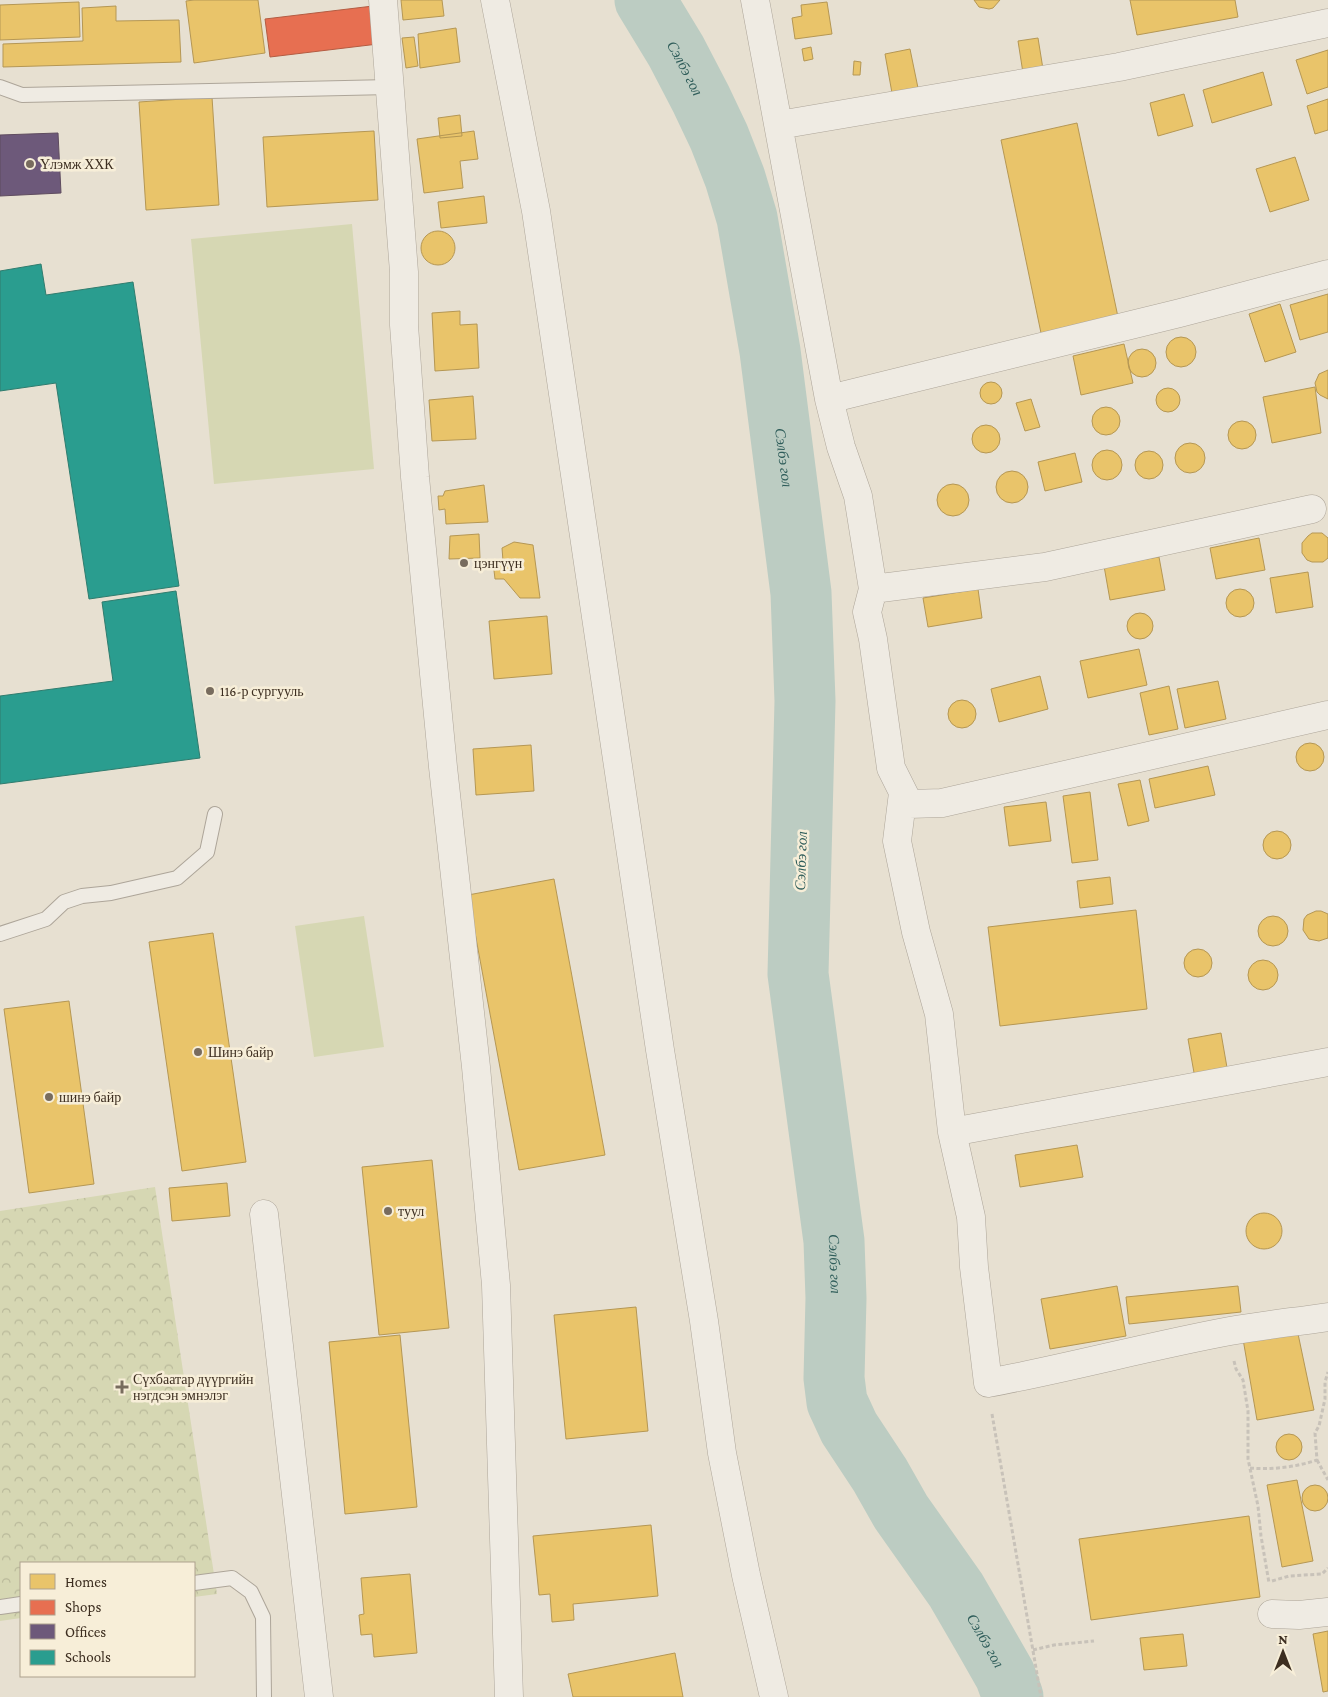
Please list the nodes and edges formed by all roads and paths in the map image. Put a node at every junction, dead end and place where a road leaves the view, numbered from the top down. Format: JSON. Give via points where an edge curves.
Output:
{"nodes":[{"id":1,"x":383,"y":0,"type":"edge"},
{"id":2,"x":495,"y":0,"type":"edge"},
{"id":3,"x":755,"y":0,"type":"edge"},
{"id":4,"x":1328,"y":23,"type":"edge"},
{"id":5,"x":0,"y":87,"type":"edge"},
{"id":6,"x":390,"y":87,"type":"junction"},
{"id":7,"x":779,"y":124,"type":"junction"},
{"id":8,"x":1328,"y":274,"type":"edge"},
{"id":9,"x":829,"y":399,"type":"junction"},
{"id":10,"x":1312,"y":509,"type":"dead end"},
{"id":11,"x":874,"y":589,"type":"junction"},
{"id":12,"x":1328,"y":715,"type":"edge"},
{"id":13,"x":903,"y":793,"type":"junction"},
{"id":14,"x":215,"y":814,"type":"dead end"},
{"id":15,"x":0,"y":934,"type":"edge"},
{"id":16,"x":1328,"y":1062,"type":"edge"},
{"id":17,"x":952,"y":1132,"type":"junction"},
{"id":18,"x":264,"y":1214,"type":"dead end"},
{"id":19,"x":1328,"y":1317,"type":"edge"},
{"id":20,"x":1227,"y":1331,"type":"junction"},
{"id":21,"x":1328,"y":1372,"type":"edge"},
{"id":22,"x":988,"y":1383,"type":"junction"},
{"id":23,"x":1316,"y":1460,"type":"junction"},
{"id":24,"x":1250,"y":1468,"type":"junction"},
{"id":25,"x":1328,"y":1480,"type":"edge"},
{"id":26,"x":1328,"y":1568,"type":"edge"},
{"id":27,"x":1269,"y":1582,"type":"junction"},
{"id":28,"x":195,"y":1583,"type":"edge"},
{"id":29,"x":20,"y":1604,"type":"edge"},
{"id":30,"x":0,"y":1607,"type":"edge"},
{"id":31,"x":1328,"y":1612,"type":"edge"},
{"id":32,"x":1272,"y":1614,"type":"joint"},
{"id":33,"x":1094,"y":1641,"type":"dead end"},
{"id":34,"x":1033,"y":1650,"type":"junction"},
{"id":35,"x":264,"y":1697,"type":"edge"},
{"id":36,"x":320,"y":1697,"type":"edge"},
{"id":37,"x":509,"y":1697,"type":"edge"},
{"id":38,"x":774,"y":1697,"type":"edge"},
{"id":39,"x":1041,"y":1697,"type":"edge"}],
"edges":[{"from":1,"to":6,"type":"street"},
{"from":2,"to":38,"type":"street","via":[[536,211],[722,1453]]},
{"from":3,"to":7,"type":"street"},
{"from":4,"to":7,"type":"street","via":[[1119,68]]},
{"from":5,"to":6,"type":"lane","via":[[22,95]]},
{"from":6,"to":37,"type":"street","via":[[415,477],[496,1285]]},
{"from":7,"to":9,"type":"street"},
{"from":8,"to":9,"type":"street"},
{"from":9,"to":11,"type":"street","via":[[858,496]]},
{"from":10,"to":11,"type":"street","via":[[1044,567]]},
{"from":11,"to":13,"type":"street","via":[[866,612],[892,768]]},
{"from":12,"to":13,"type":"street","via":[[942,803],[909,804]]},
{"from":13,"to":17,"type":"street","via":[[897,841],[916,932],[939,1014]]},
{"from":14,"to":15,"type":"lane","via":[[207,852],[177,878],[82,896],[64,902],[46,919]]},
{"from":16,"to":17,"type":"street"},
{"from":17,"to":22,"type":"street","via":[[971,1217]]},
{"from":18,"to":36,"type":"street"},
{"from":19,"to":20,"type":"street"},
{"from":20,"to":22,"type":"street"},
{"from":20,"to":24,"type":"path","via":[[1236,1369],[1243,1380],[1248,1411]]},
{"from":21,"to":23,"type":"path","via":[[1325,1399],[1315,1433]]},
{"from":22,"to":34,"type":"path","via":[[996,1446]]},
{"from":23,"to":24,"type":"path","via":[[1288,1467]]},
{"from":23,"to":25,"type":"path"},
{"from":24,"to":27,"type":"path"},
{"from":26,"to":27,"type":"path","via":[[1322,1574],[1288,1576]]},
{"from":27,"to":32,"type":"path"},
{"from":28,"to":35,"type":"lane","via":[[232,1578],[251,1592],[263,1617]]},
{"from":29,"to":30,"type":"lane"},
{"from":31,"to":32,"type":"street"},
{"from":33,"to":34,"type":"path"},
{"from":34,"to":39,"type":"path"}]}
